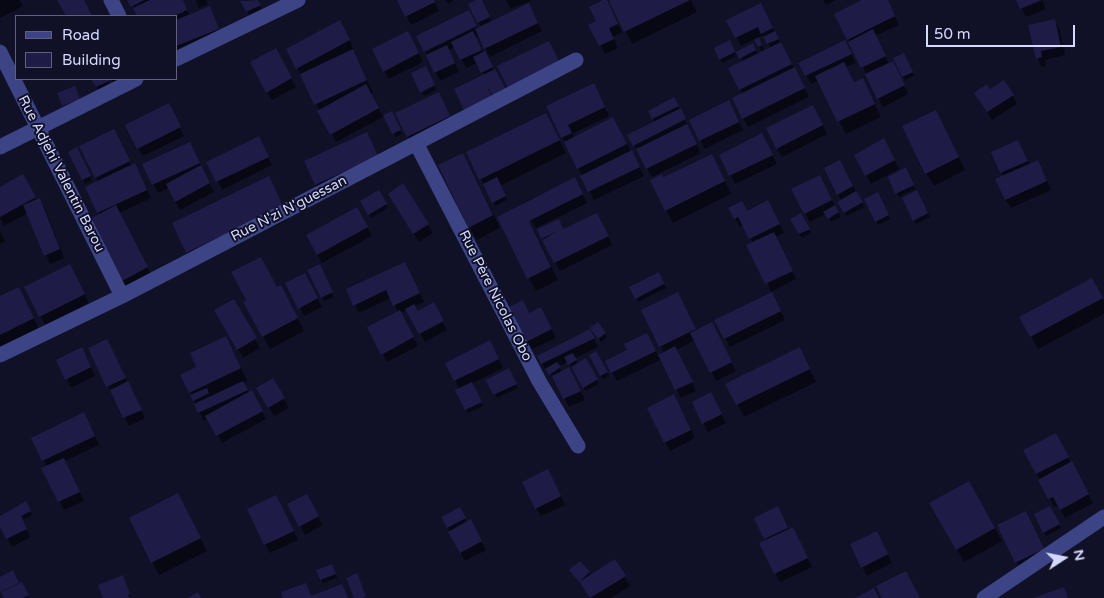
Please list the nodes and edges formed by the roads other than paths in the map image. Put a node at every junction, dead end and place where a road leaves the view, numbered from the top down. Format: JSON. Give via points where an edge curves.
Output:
{"nodes":[{"id":1,"x":110,"y":0,"type":"edge"},
{"id":2,"x":298,"y":0,"type":"edge"},
{"id":3,"x":118,"y":15,"type":"edge"},
{"id":4,"x":0,"y":52,"type":"edge"},
{"id":5,"x":178,"y":58,"type":"edge"},
{"id":6,"x":576,"y":60,"type":"dead end"},
{"id":7,"x":134,"y":80,"type":"edge"},
{"id":8,"x":37,"y":128,"type":"junction"},
{"id":9,"x":416,"y":143,"type":"junction"},
{"id":10,"x":0,"y":147,"type":"edge"},
{"id":11,"x":122,"y":296,"type":"junction"},
{"id":12,"x":0,"y":355,"type":"edge"},
{"id":13,"x":578,"y":446,"type":"dead end"},
{"id":14,"x":1104,"y":517,"type":"edge"},
{"id":15,"x":984,"y":598,"type":"edge"}],
"edges":[{"from":1,"to":3,"type":"street"},
{"from":2,"to":5,"type":"street"},
{"from":4,"to":8,"type":"street","name":"Rue Adjehi Valentin Barou"},
{"from":6,"to":9,"type":"street","name":"Rue N'zi N'guessan"},
{"from":7,"to":8,"type":"street"},
{"from":8,"to":10,"type":"street"},
{"from":8,"to":11,"type":"street","name":"Rue Adjehi Valentin Barou"},
{"from":9,"to":11,"type":"street","name":"Rue N'zi N'guessan"},
{"from":9,"to":13,"type":"street","name":"Rue Père Nicolas Obo","via":[[539,381]]},
{"from":11,"to":12,"type":"street","name":"Rue N'zi N'guessan"},
{"from":14,"to":15,"type":"street"}]}
